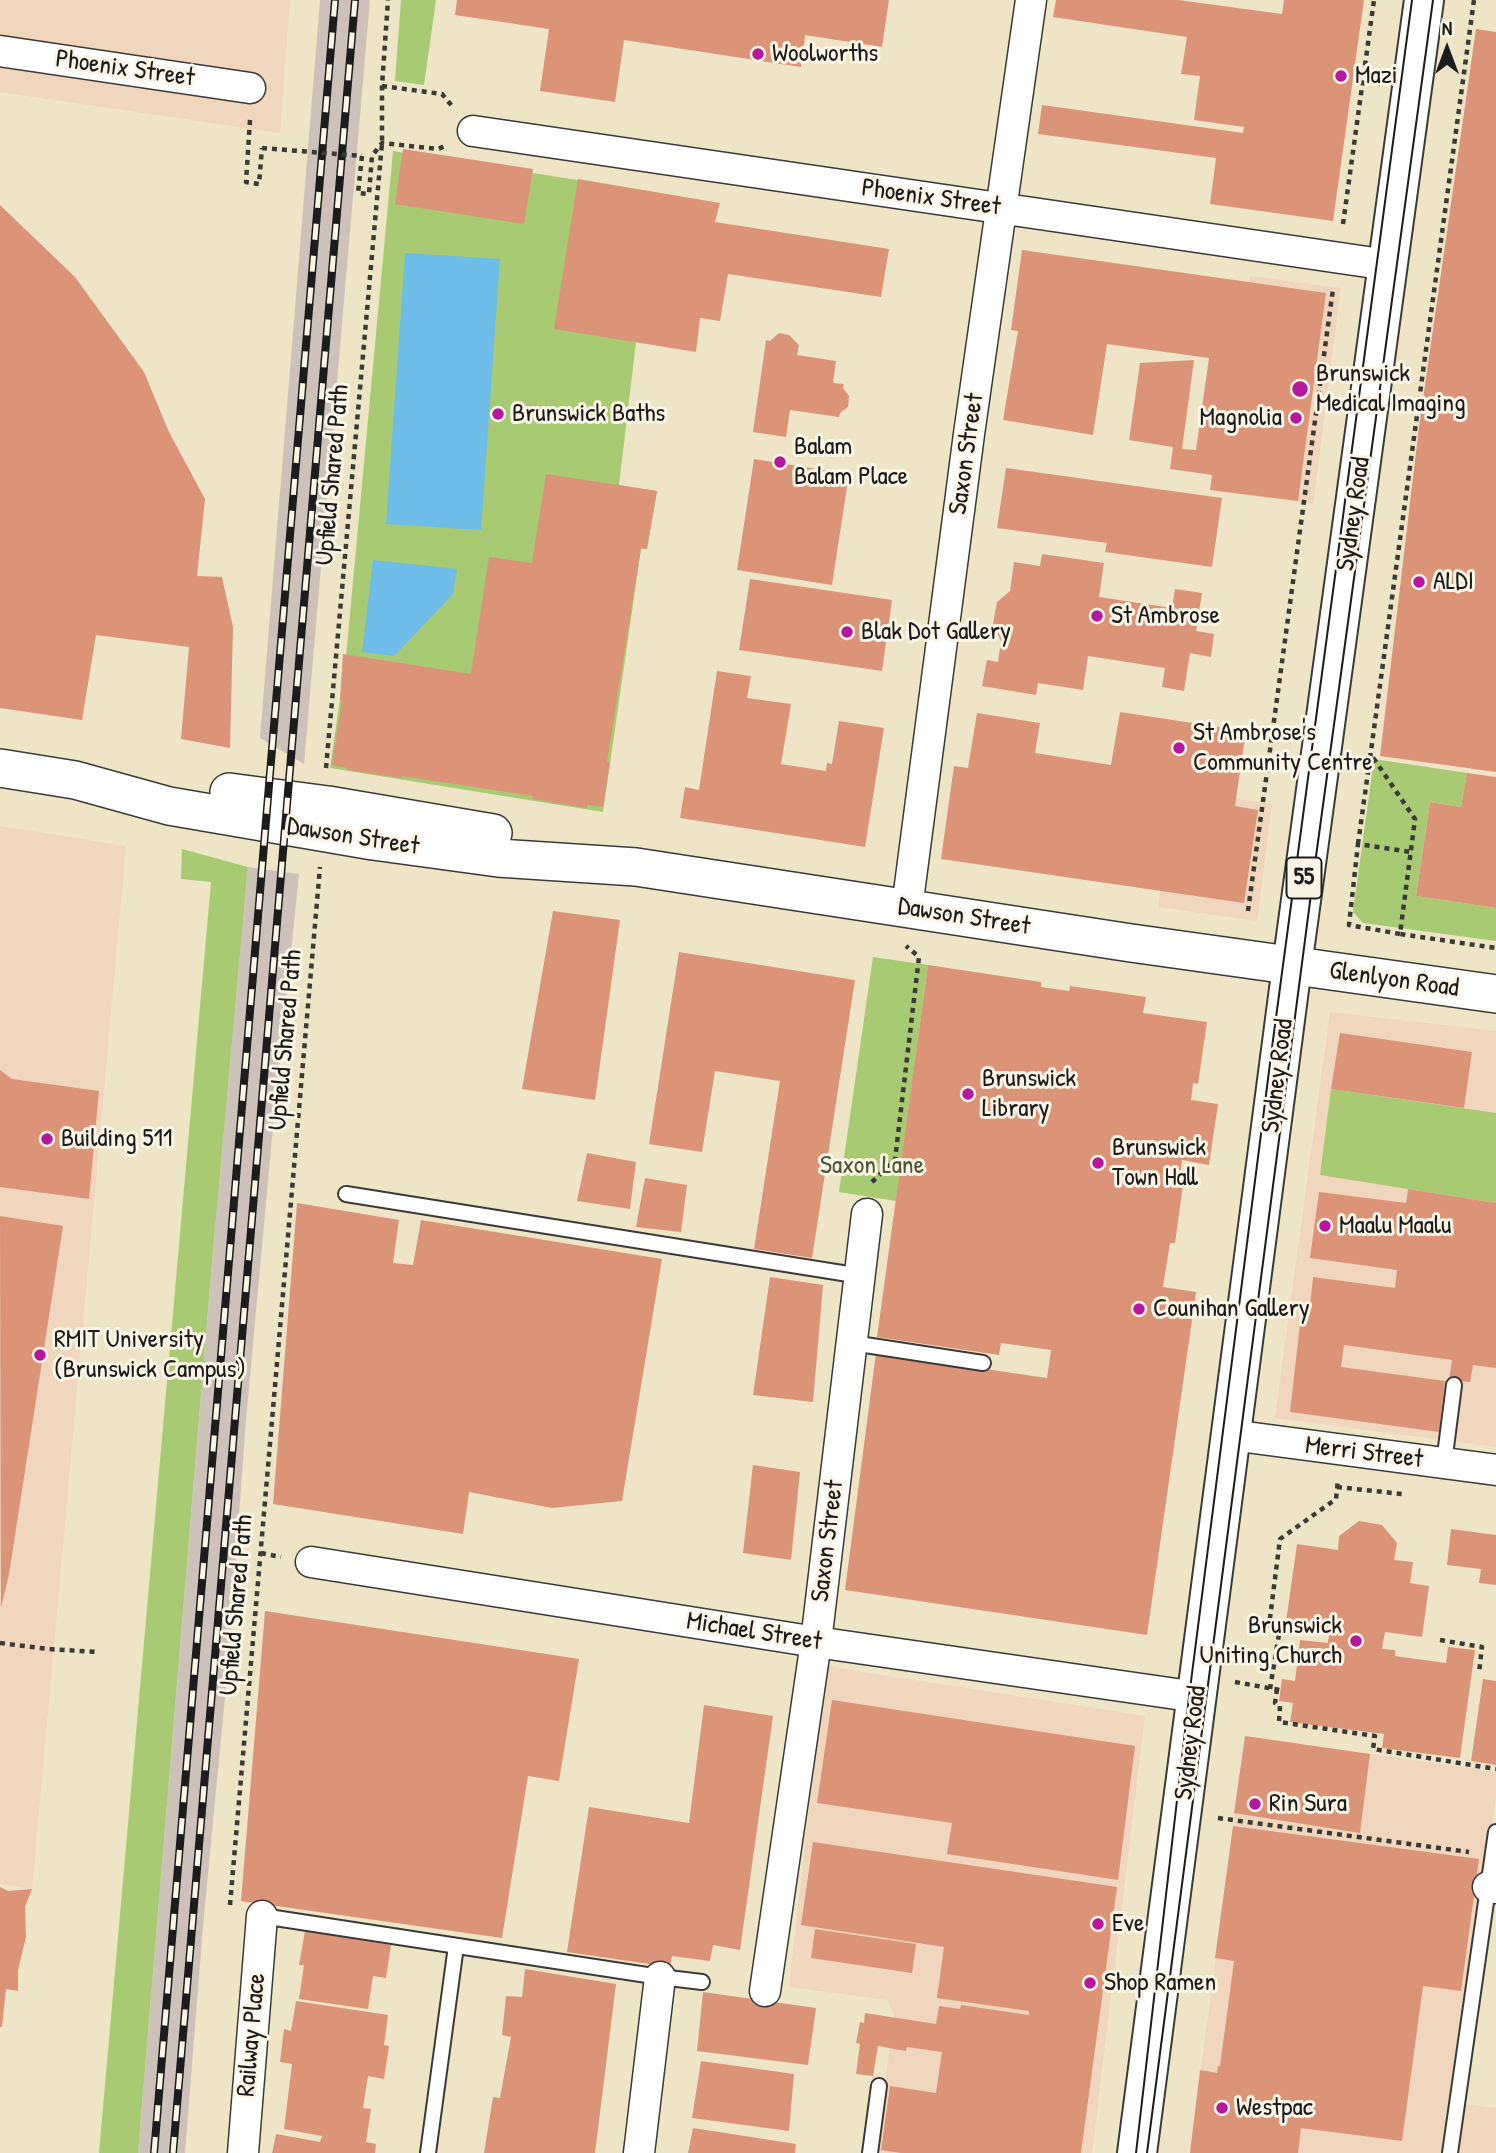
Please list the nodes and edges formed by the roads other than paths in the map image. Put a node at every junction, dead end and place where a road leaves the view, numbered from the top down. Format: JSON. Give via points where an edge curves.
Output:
{"nodes":[{"id":1,"x":1031,"y":0,"type":"edge"},
{"id":2,"x":1424,"y":0,"type":"edge"},
{"id":3,"x":0,"y":51,"type":"edge"},
{"id":4,"x":250,"y":88,"type":"dead end"},
{"id":5,"x":473,"y":131,"type":"road end"},
{"id":6,"x":1002,"y":208,"type":"junction"},
{"id":7,"x":1388,"y":264,"type":"junction"},
{"id":8,"x":0,"y":768,"type":"edge"},
{"id":9,"x":907,"y":908,"type":"junction"},
{"id":10,"x":1292,"y":966,"type":"junction"},
{"id":11,"x":1496,"y":994,"type":"edge"},
{"id":12,"x":345,"y":1194,"type":"dead end"},
{"id":13,"x":867,"y":1214,"type":"dead end"},
{"id":14,"x":861,"y":1276,"type":"junction"},
{"id":15,"x":852,"y":1343,"type":"junction"},
{"id":16,"x":983,"y":1363,"type":"dead end"},
{"id":17,"x":1454,"y":1385,"type":"dead end"},
{"id":18,"x":1231,"y":1435,"type":"junction"},
{"id":19,"x":1444,"y":1463,"type":"junction"},
{"id":20,"x":1496,"y":1470,"type":"edge"},
{"id":21,"x":311,"y":1562,"type":"dead end"},
{"id":22,"x":816,"y":1642,"type":"junction"},
{"id":23,"x":1198,"y":1687,"type":"junction"},
{"id":24,"x":1496,"y":1832,"type":"edge"},
{"id":25,"x":1492,"y":1887,"type":"edge"},
{"id":26,"x":262,"y":1916,"type":"joint"},
{"id":27,"x":456,"y":1945,"type":"junction"},
{"id":28,"x":660,"y":1977,"type":"junction"},
{"id":29,"x":702,"y":1982,"type":"dead end"},
{"id":30,"x":765,"y":1991,"type":"dead end"},
{"id":31,"x":879,"y":2087,"type":"dead end"},
{"id":32,"x":243,"y":2153,"type":"edge"},
{"id":33,"x":428,"y":2153,"type":"edge"},
{"id":34,"x":639,"y":2153,"type":"edge"},
{"id":35,"x":870,"y":2153,"type":"edge"},
{"id":36,"x":1137,"y":2153,"type":"edge"},
{"id":37,"x":1450,"y":2153,"type":"edge"}],
"edges":[{"from":1,"to":6,"type":"street","name":"Saxon Street"},
{"from":2,"to":7,"type":"highway","name":"Sydney Road","number":"55"},
{"from":3,"to":4,"type":"street","name":"Phoenix Street"},
{"from":5,"to":6,"type":"street","name":"Phoenix Street"},
{"from":6,"to":7,"type":"street","name":"Phoenix Street"},
{"from":6,"to":9,"type":"street","name":"Saxon Street"},
{"from":7,"to":10,"type":"highway","name":"Sydney Road","number":"55"},
{"from":8,"to":9,"type":"street","name":"Dawson Street","via":[[75,780],[170,785],[327,819],[502,835],[636,867]]},
{"from":9,"to":10,"type":"street","name":"Dawson Street"},
{"from":10,"to":11,"type":"street","name":"Glenlyon Road"},
{"from":10,"to":18,"type":"highway","name":"Sydney Road","number":"55"},
{"from":12,"to":14,"type":"lane"},
{"from":13,"to":14,"type":"street","name":"Saxon Street"},
{"from":14,"to":15,"type":"street","name":"Saxon Street"},
{"from":15,"to":16,"type":"lane"},
{"from":15,"to":22,"type":"street","name":"Saxon Street"},
{"from":17,"to":19,"type":"lane"},
{"from":18,"to":19,"type":"street","name":"Merri Street"},
{"from":18,"to":23,"type":"highway","name":"Sydney Road","number":"55"},
{"from":19,"to":20,"type":"street","name":"Merri Street"},
{"from":21,"to":22,"type":"street","name":"Michael Street"},
{"from":22,"to":23,"type":"street","name":"Michael Street"},
{"from":22,"to":30,"type":"street","name":"Saxon Street"},
{"from":23,"to":36,"type":"highway","name":"Sydney Road","number":"55"},
{"from":24,"to":25,"type":"lane"},
{"from":25,"to":37,"type":"lane"},
{"from":26,"to":27,"type":"lane"},
{"from":26,"to":32,"type":"street","name":"Railway Place"},
{"from":27,"to":28,"type":"lane"},
{"from":27,"to":33,"type":"lane"},
{"from":28,"to":29,"type":"lane"},
{"from":28,"to":34,"type":"street"},
{"from":31,"to":35,"type":"lane"}]}
